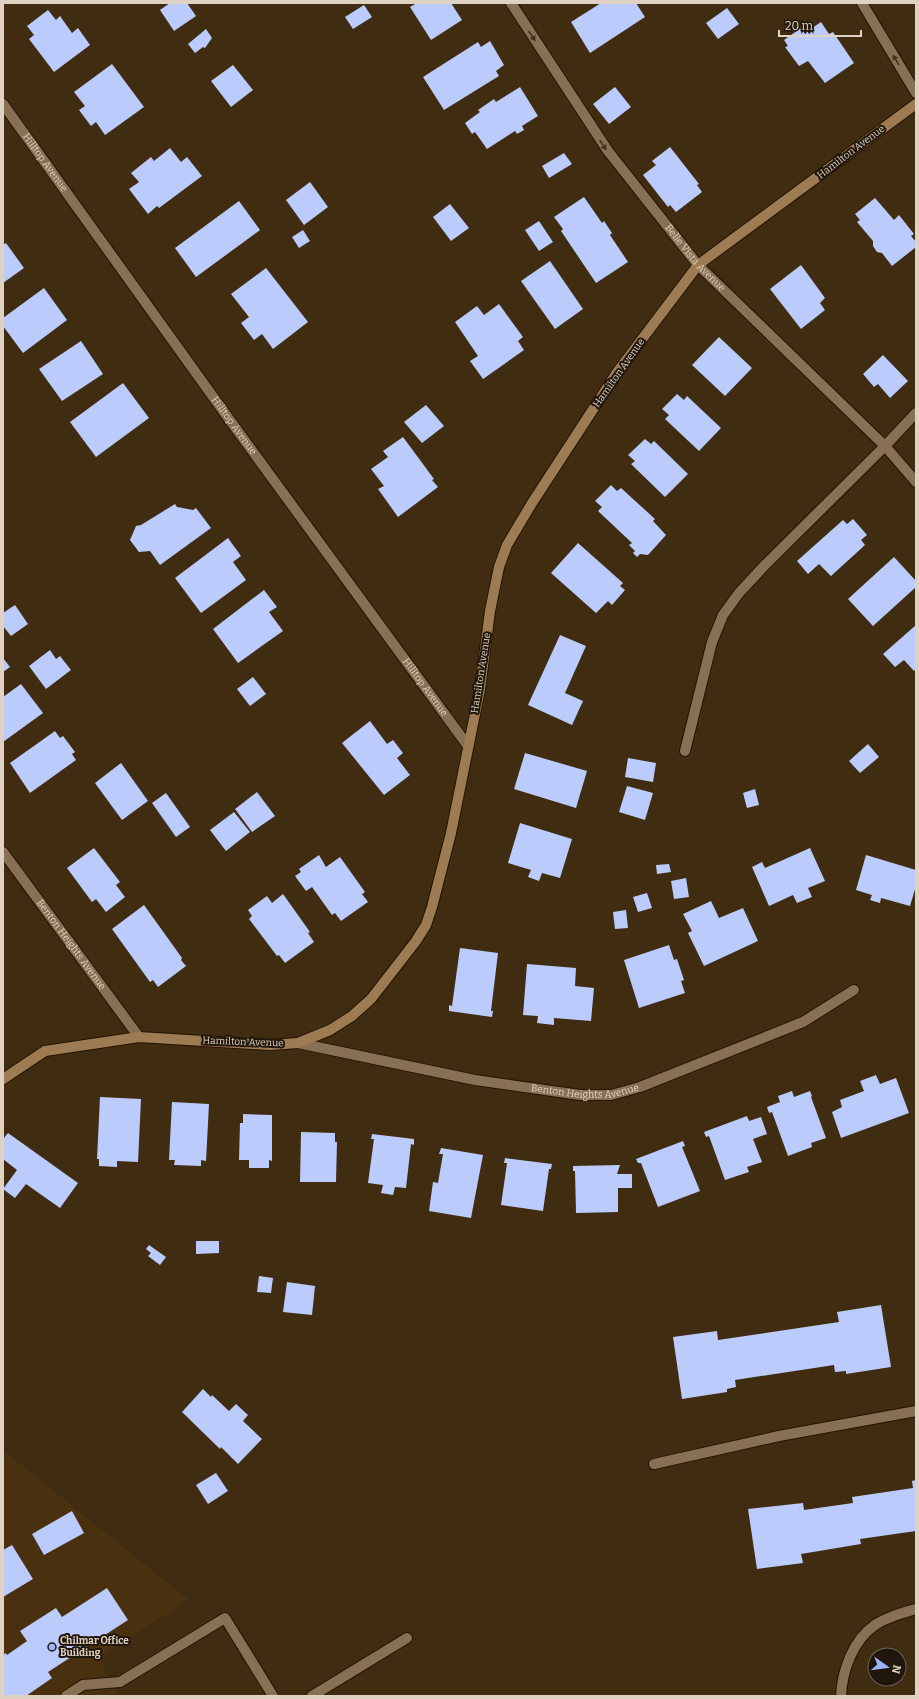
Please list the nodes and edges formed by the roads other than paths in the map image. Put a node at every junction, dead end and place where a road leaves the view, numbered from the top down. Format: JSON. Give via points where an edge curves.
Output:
{"nodes":[{"id":1,"x":511,"y":3,"type":"edge"},
{"id":2,"x":862,"y":3,"type":"edge"},
{"id":3,"x":916,"y":93,"type":"edge"},
{"id":4,"x":3,"y":104,"type":"edge"},
{"id":5,"x":916,"y":104,"type":"edge"},
{"id":6,"x":698,"y":265,"type":"junction"},
{"id":7,"x":916,"y":413,"type":"edge"},
{"id":8,"x":885,"y":446,"type":"junction"},
{"id":9,"x":916,"y":482,"type":"edge"},
{"id":10,"x":468,"y":746,"type":"junction"},
{"id":11,"x":685,"y":751,"type":"dead end"},
{"id":12,"x":3,"y":852,"type":"edge"},
{"id":13,"x":854,"y":990,"type":"dead end"},
{"id":14,"x":139,"y":1037,"type":"junction"},
{"id":15,"x":298,"y":1043,"type":"junction"},
{"id":16,"x":3,"y":1079,"type":"edge"},
{"id":17,"x":916,"y":1411,"type":"edge"},
{"id":18,"x":654,"y":1464,"type":"dead end"},
{"id":19,"x":916,"y":1609,"type":"edge"},
{"id":20,"x":407,"y":1638,"type":"dead end"},
{"id":21,"x":66,"y":1696,"type":"edge"},
{"id":22,"x":273,"y":1696,"type":"edge"},
{"id":23,"x":312,"y":1696,"type":"edge"},
{"id":24,"x":841,"y":1696,"type":"edge"}],
"edges":[{"from":1,"to":6,"type":"street","name":"Belle Vista Avenue","one_way":true,"via":[[608,151]]},
{"from":3,"to":2,"type":"street","one_way":true},
{"from":4,"to":10,"type":"street","name":"Hilltop Avenue","via":[[228,419]]},
{"from":5,"to":6,"type":"street","name":"Hamilton Avenue"},
{"from":6,"to":8,"type":"street","name":"Belle Vista Avenue"},
{"from":6,"to":10,"type":"street","name":"Hamilton Avenue","via":[[618,371],[532,503],[508,545],[499,567],[490,611],[480,689]]},
{"from":7,"to":8,"type":"street"},
{"from":8,"to":9,"type":"street","name":"Belle Vista Avenue"},
{"from":8,"to":11,"type":"street","via":[[765,565],[723,615],[712,642]]},
{"from":10,"to":15,"type":"street","name":"Hamilton Avenue","via":[[451,833],[432,907],[423,930],[371,999],[352,1016],[330,1030]]},
{"from":12,"to":14,"type":"street","name":"Benton Heights Avenue"},
{"from":13,"to":15,"type":"street","name":"Benton Heights Avenue","via":[[803,1022],[640,1087],[611,1095],[580,1095],[475,1080]]},
{"from":14,"to":15,"type":"street","name":"Hamilton Avenue","via":[[270,1045]]},
{"from":14,"to":16,"type":"street","name":"Hamilton Avenue","via":[[45,1051]]},
{"from":17,"to":18,"type":"street","via":[[779,1436]]},
{"from":19,"to":24,"type":"street","via":[[875,1625],[860,1640],[848,1662],[842,1680]]},
{"from":20,"to":23,"type":"street"},
{"from":21,"to":22,"type":"street","via":[[83,1685],[120,1682],[225,1618]]}]}
